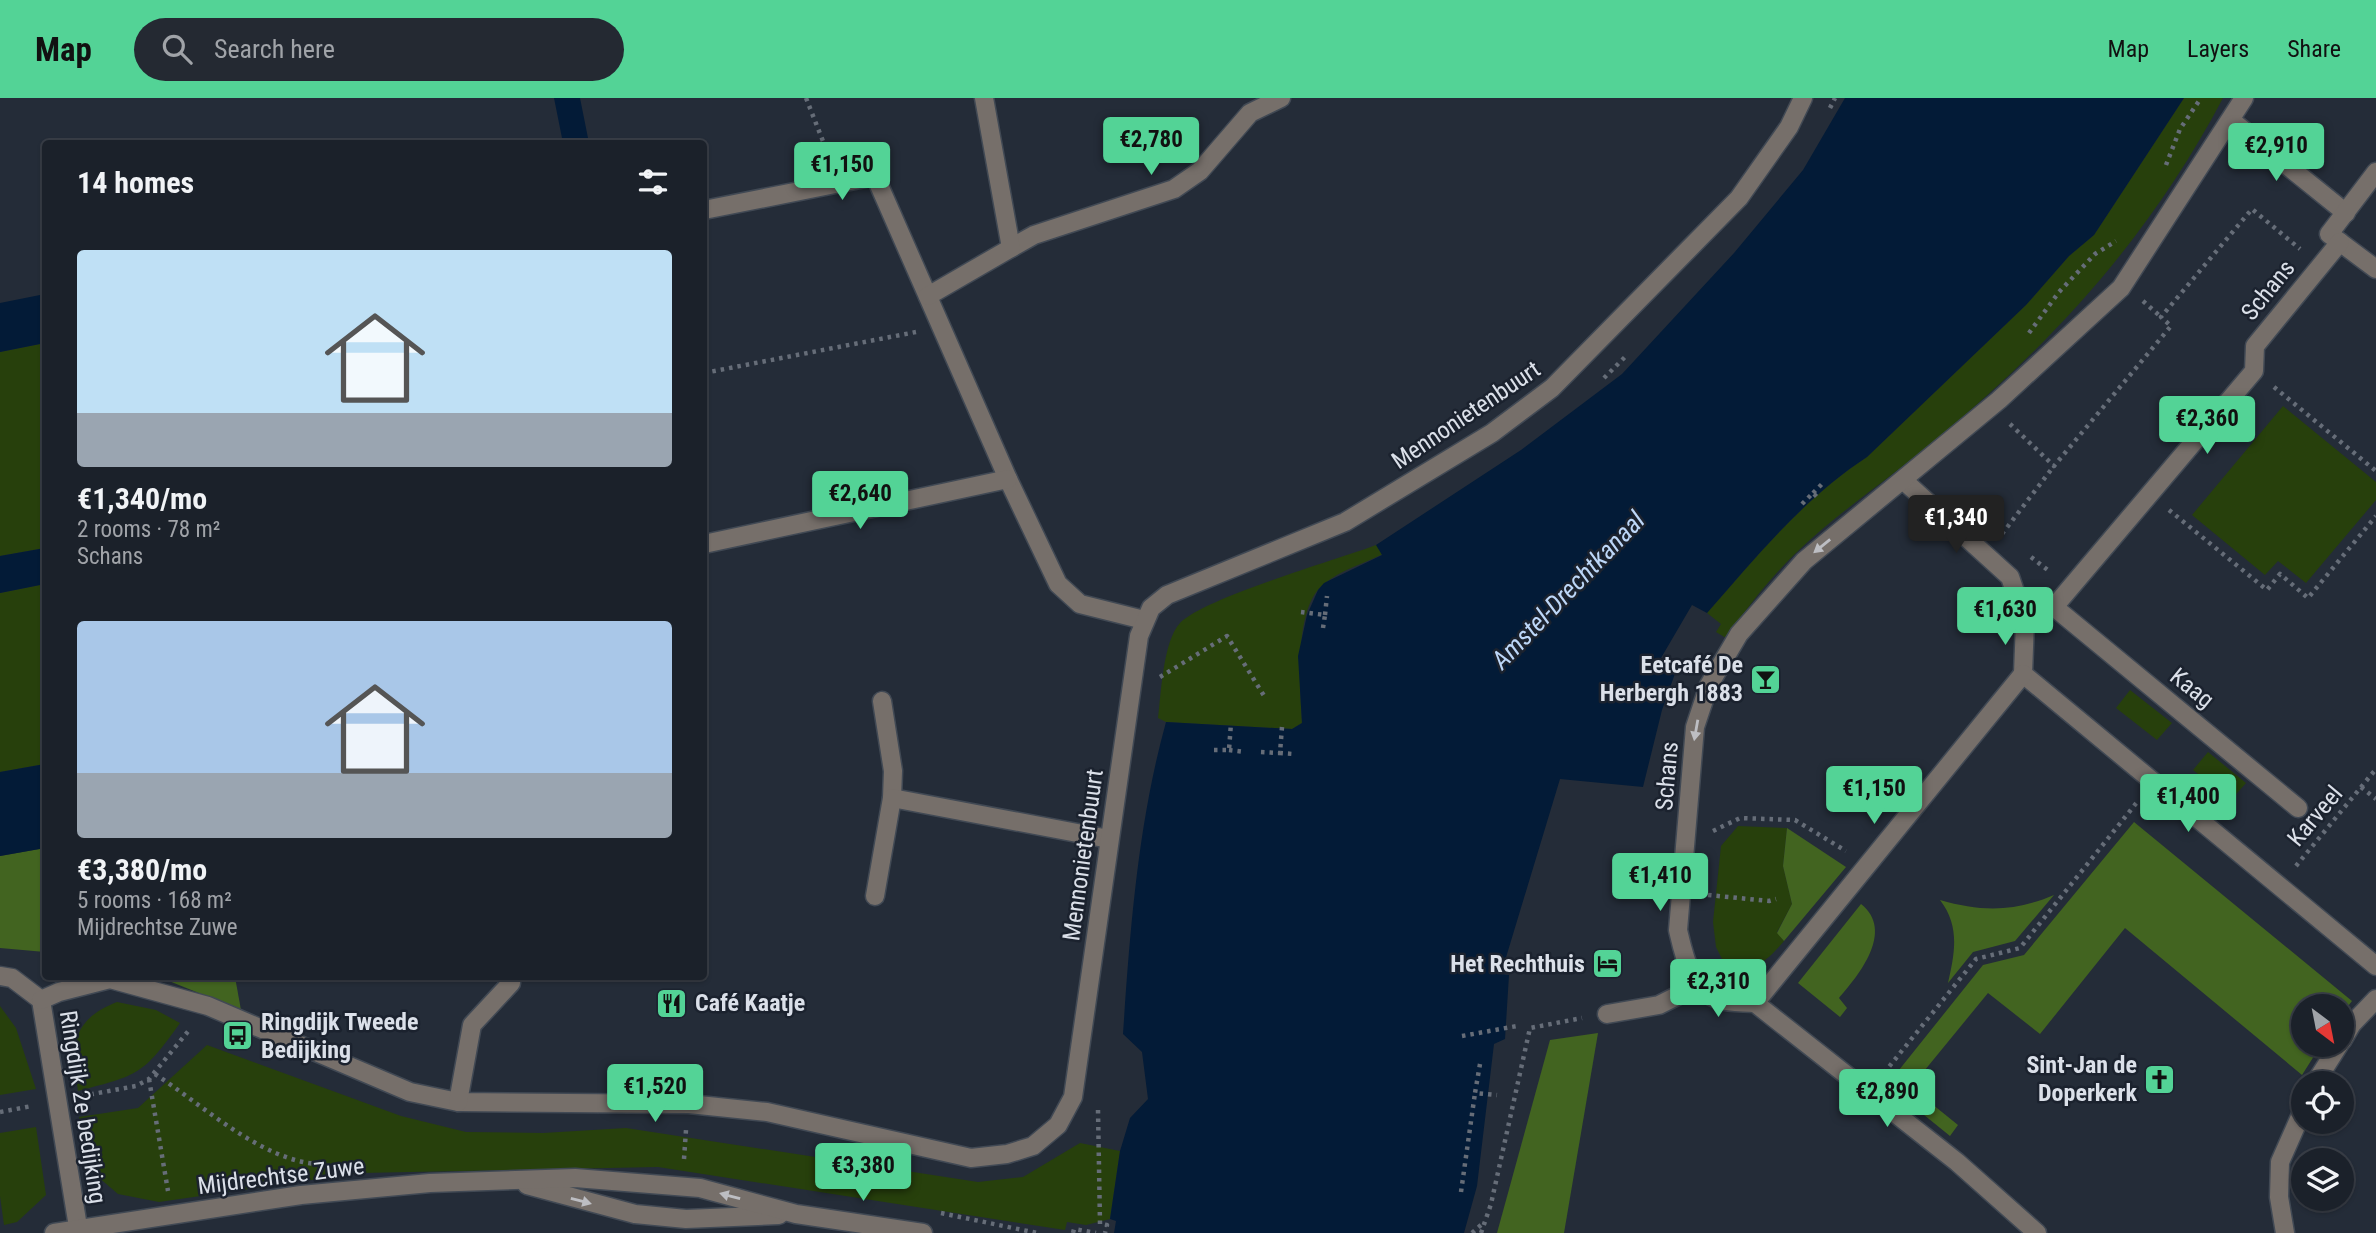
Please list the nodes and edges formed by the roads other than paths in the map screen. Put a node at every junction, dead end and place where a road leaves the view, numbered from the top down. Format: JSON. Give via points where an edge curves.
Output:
{"nodes":[{"id":1,"x":984,"y":98,"type":"edge"},
{"id":2,"x":1281,"y":98,"type":"edge"},
{"id":3,"x":1803,"y":98,"type":"edge"},
{"id":4,"x":2245,"y":98,"type":"edge"},
{"id":5,"x":2232,"y":121,"type":"junction"},
{"id":6,"x":2376,"y":172,"type":"edge"},
{"id":7,"x":707,"y":209,"type":"edge"},
{"id":8,"x":2346,"y":213,"type":"junction"},
{"id":9,"x":2334,"y":238,"type":"junction"},
{"id":10,"x":1010,"y":248,"type":"junction"},
{"id":11,"x":2376,"y":269,"type":"edge"},
{"id":12,"x":928,"y":296,"type":"junction"},
{"id":13,"x":1008,"y":480,"type":"junction"},
{"id":14,"x":1903,"y":480,"type":"junction"},
{"id":15,"x":707,"y":543,"type":"edge"},
{"id":16,"x":2054,"y":607,"type":"junction"},
{"id":17,"x":1144,"y":620,"type":"junction"},
{"id":18,"x":2025,"y":621,"type":"junction"},
{"id":19,"x":2023,"y":674,"type":"junction"},
{"id":20,"x":882,"y":701,"type":"dead end"},
{"id":21,"x":892,"y":799,"type":"junction"},
{"id":22,"x":2298,"y":808,"type":"dead end"},
{"id":23,"x":1110,"y":839,"type":"junction"},
{"id":24,"x":875,"y":896,"type":"dead end"},
{"id":25,"x":2376,"y":966,"type":"edge"},
{"id":26,"x":0,"y":975,"type":"edge"},
{"id":27,"x":106,"y":980,"type":"edge"},
{"id":28,"x":114,"y":980,"type":"edge"},
{"id":29,"x":511,"y":980,"type":"edge"},
{"id":30,"x":1699,"y":985,"type":"junction"},
{"id":31,"x":2376,"y":999,"type":"edge"},
{"id":32,"x":41,"y":1000,"type":"junction"},
{"id":33,"x":1755,"y":1003,"type":"junction"},
{"id":34,"x":1607,"y":1014,"type":"road end"},
{"id":35,"x":2354,"y":1022,"type":"edge"},
{"id":36,"x":458,"y":1102,"type":"junction"},
{"id":37,"x":2292,"y":1134,"type":"edge"},
{"id":38,"x":516,"y":1182,"type":"junction"},
{"id":39,"x":796,"y":1214,"type":"junction"},
{"id":40,"x":79,"y":1231,"type":"edge"},
{"id":41,"x":54,"y":1233,"type":"edge"},
{"id":42,"x":923,"y":1233,"type":"edge"},
{"id":43,"x":2037,"y":1233,"type":"edge"},
{"id":44,"x":2285,"y":1233,"type":"edge"}],
"edges":[{"from":1,"to":10,"type":"street"},
{"from":2,"to":10,"type":"street","via":[[1244,118],[1200,171],[1174,190],[1034,235]]},
{"from":3,"to":17,"type":"street","name":"Mennonietenbuurt","via":[[1789,127],[1740,198],[1552,388],[1492,433],[1356,515],[1167,595],[1153,605]]},
{"from":4,"to":5,"type":"street","name":"Schans"},
{"from":5,"to":8,"type":"street"},
{"from":5,"to":14,"type":"street","name":"Schans","via":[[2121,288],[1992,407]]},
{"from":6,"to":8,"type":"street","name":"Schans"},
{"from":7,"to":12,"type":"street","via":[[875,176]]},
{"from":8,"to":9,"type":"street","name":"Schans"},
{"from":9,"to":11,"type":"street"},
{"from":9,"to":16,"type":"street","name":"Schans","via":[[2320,266],[2255,346],[2255,371]]},
{"from":10,"to":12,"type":"street"},
{"from":12,"to":13,"type":"street"},
{"from":13,"to":15,"type":"street"},
{"from":13,"to":17,"type":"street","via":[[1068,596],[1080,604]]},
{"from":14,"to":18,"type":"street","via":[[2010,577]]},
{"from":14,"to":30,"type":"street","name":"Schans","one_way":true,"via":[[1804,561],[1739,634],[1709,685],[1696,727],[1678,930],[1686,962]]},
{"from":16,"to":18,"type":"street","name":"Schans"},
{"from":16,"to":22,"type":"street","name":"Kaag"},
{"from":17,"to":23,"type":"street","name":"Mennonietenbuurt"},
{"from":18,"to":19,"type":"street"},
{"from":19,"to":25,"type":"street"},
{"from":19,"to":33,"type":"street"},
{"from":20,"to":21,"type":"street","via":[[893,771]]},
{"from":21,"to":23,"type":"street"},
{"from":21,"to":24,"type":"street"},
{"from":23,"to":36,"type":"street","name":"Mennonietenbuurt","via":[[1073,1097],[1058,1125],[1033,1146],[980,1158],[767,1112],[689,1104]]},
{"from":26,"to":32,"type":"street","name":"Ringdijk 2e bedijking","via":[[12,978]]},
{"from":27,"to":32,"type":"street"},
{"from":28,"to":36,"type":"street","via":[[208,1006],[410,1092]]},
{"from":29,"to":36,"type":"street","via":[[472,1025]]},
{"from":30,"to":33,"type":"street","via":[[1720,1000]]},
{"from":30,"to":34,"type":"street","via":[[1659,1005]]},
{"from":31,"to":35,"type":"street"},
{"from":32,"to":40,"type":"street","name":"Ringdijk 2e bedijking"},
{"from":33,"to":43,"type":"street","via":[[1870,1091]]},
{"from":37,"to":44,"type":"street","via":[[2280,1162]]},
{"from":39,"to":38,"type":"street","name":"Mijdrechtse Zuwe","one_way":true,"via":[[682,1186],[575,1178]]},
{"from":38,"to":39,"type":"street","name":"Mijdrechtse Zuwe","one_way":true,"via":[[635,1214],[686,1219]]},
{"from":38,"to":40,"type":"street","name":"Mijdrechtse Zuwe","via":[[301,1195]]},
{"from":39,"to":42,"type":"street","name":"Mijdrechtse Zuwe"},
{"from":40,"to":41,"type":"street","name":"Mijdrechtse Zuwe"}]}
